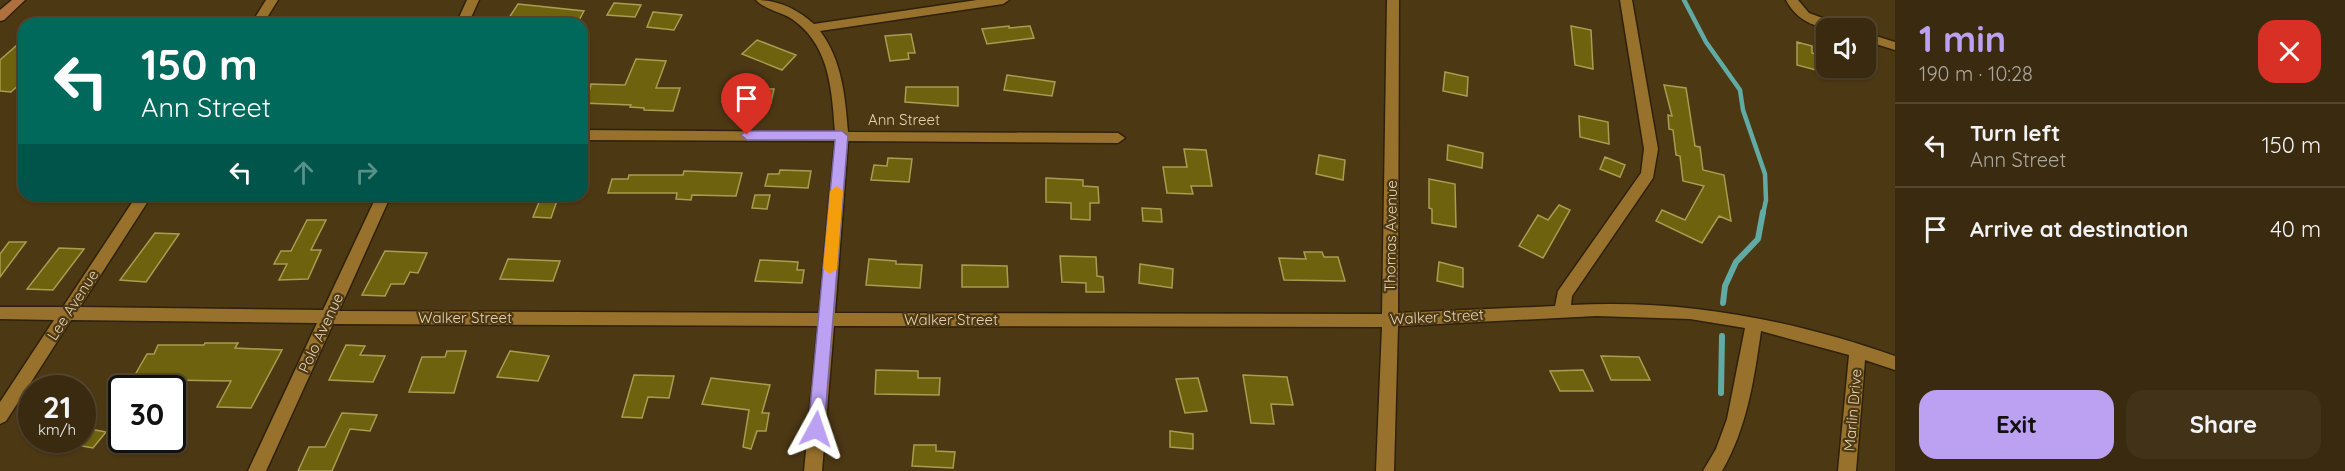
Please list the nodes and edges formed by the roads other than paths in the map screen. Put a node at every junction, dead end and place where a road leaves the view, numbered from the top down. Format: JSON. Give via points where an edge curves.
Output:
{"nodes":[{"id":1,"x":19,"y":0,"type":"edge"},
{"id":2,"x":272,"y":0,"type":"edge"},
{"id":3,"x":473,"y":0,"type":"edge"},
{"id":4,"x":762,"y":0,"type":"edge"},
{"id":5,"x":1003,"y":0,"type":"edge"},
{"id":6,"x":1393,"y":0,"type":"edge"},
{"id":7,"x":1626,"y":0,"type":"edge"},
{"id":8,"x":1792,"y":2,"type":"edge"},
{"id":9,"x":0,"y":17,"type":"edge"},
{"id":10,"x":261,"y":18,"type":"edge"},
{"id":11,"x":465,"y":18,"type":"edge"},
{"id":12,"x":1816,"y":22,"type":"edge"},
{"id":13,"x":811,"y":28,"type":"junction"},
{"id":14,"x":1876,"y":40,"type":"edge"},
{"id":15,"x":1895,"y":46,"type":"edge"},
{"id":16,"x":588,"y":135,"type":"edge"},
{"id":17,"x":842,"y":136,"type":"junction"},
{"id":18,"x":1118,"y":138,"type":"dead end"},
{"id":19,"x":141,"y":201,"type":"edge"},
{"id":20,"x":381,"y":201,"type":"edge"},
{"id":21,"x":1562,"y":311,"type":"junction"},
{"id":22,"x":0,"y":313,"type":"edge"},
{"id":23,"x":67,"y":314,"type":"junction"},
{"id":24,"x":328,"y":317,"type":"junction"},
{"id":25,"x":1390,"y":319,"type":"junction"},
{"id":26,"x":825,"y":320,"type":"junction"},
{"id":27,"x":1754,"y":323,"type":"junction"},
{"id":28,"x":1858,"y":350,"type":"junction"},
{"id":29,"x":1895,"y":363,"type":"edge"},
{"id":30,"x":0,"y":416,"type":"edge"},
{"id":31,"x":257,"y":471,"type":"edge"},
{"id":32,"x":813,"y":471,"type":"edge"},
{"id":33,"x":1385,"y":471,"type":"edge"},
{"id":34,"x":1712,"y":471,"type":"edge"},
{"id":35,"x":1847,"y":471,"type":"edge"}],
"edges":[{"from":1,"to":9,"type":"main road"},
{"from":2,"to":10,"type":"street"},
{"from":3,"to":11,"type":"street"},
{"from":4,"to":13,"type":"street"},
{"from":5,"to":13,"type":"street"},
{"from":6,"to":25,"type":"street","name":"Thomas Avenue"},
{"from":7,"to":21,"type":"street","via":[[1651,149],[1648,174],[1564,295]]},
{"from":8,"to":12,"type":"street"},
{"from":13,"to":17,"type":"street","via":[[832,61]]},
{"from":14,"to":15,"type":"street"},
{"from":16,"to":17,"type":"street","name":"Ann Street"},
{"from":17,"to":18,"type":"street","name":"Ann Street"},
{"from":17,"to":26,"type":"street"},
{"from":19,"to":23,"type":"street","name":"Lee Avenue"},
{"from":20,"to":24,"type":"street","name":"Polo Avenue"},
{"from":21,"to":25,"type":"street","name":"Walker Street"},
{"from":21,"to":27,"type":"street","name":"Walker Street","via":[[1690,313]]},
{"from":22,"to":23,"type":"street","name":"Walker Street"},
{"from":23,"to":24,"type":"street","name":"Walker Street"},
{"from":23,"to":30,"type":"street","name":"Lee Avenue"},
{"from":24,"to":26,"type":"street","name":"Walker Street"},
{"from":24,"to":31,"type":"street","name":"Polo Avenue"},
{"from":25,"to":26,"type":"street","name":"Walker Street"},
{"from":25,"to":33,"type":"street","name":"Thomas Avenue"},
{"from":26,"to":32,"type":"street"},
{"from":27,"to":28,"type":"street","name":"Walker Street"},
{"from":27,"to":34,"type":"street","via":[[1742,395]]},
{"from":28,"to":29,"type":"street","name":"Walker Street"},
{"from":28,"to":35,"type":"street","name":"Marlin Drive"}]}
